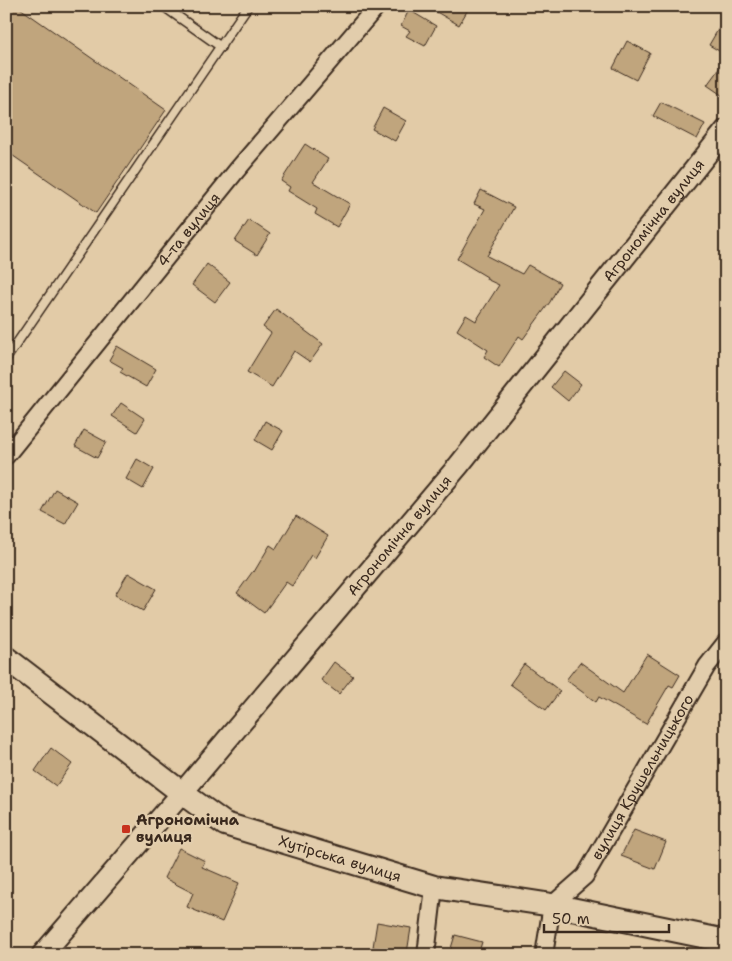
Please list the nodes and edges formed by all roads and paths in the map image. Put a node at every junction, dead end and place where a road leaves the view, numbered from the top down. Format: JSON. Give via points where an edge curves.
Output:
{"nodes":[{"id":1,"x":163,"y":6,"type":"edge"},
{"id":2,"x":248,"y":6,"type":"edge"},
{"id":3,"x":377,"y":6,"type":"edge"},
{"id":4,"x":220,"y":47,"type":"junction"},
{"id":5,"x":726,"y":130,"type":"edge"},
{"id":6,"x":6,"y":359,"type":"edge"},
{"id":7,"x":6,"y":456,"type":"edge"},
{"id":8,"x":726,"y":642,"type":"edge"},
{"id":9,"x":6,"y":658,"type":"edge"},
{"id":10,"x":182,"y":793,"type":"junction"},
{"id":11,"x":434,"y":887,"type":"junction"},
{"id":12,"x":552,"y":906,"type":"junction"},
{"id":13,"x":726,"y":941,"type":"edge"},
{"id":14,"x":42,"y":955,"type":"edge"},
{"id":15,"x":426,"y":955,"type":"edge"},
{"id":16,"x":544,"y":955,"type":"edge"}],
"edges":[{"from":1,"to":4,"type":"lane"},
{"from":2,"to":4,"type":"lane"},
{"from":3,"to":7,"type":"street","name":"4-та вулиця","via":[[237,170]]},
{"from":4,"to":6,"type":"lane"},
{"from":5,"to":10,"type":"street","name":"Агрономічна вулиця","via":[[460,465]]},
{"from":8,"to":12,"type":"street","name":"вулиця Крушельницького","via":[[707,666],[585,876]]},
{"from":9,"to":10,"type":"main road","name":"Хутірська вулиця"},
{"from":10,"to":11,"type":"main road","name":"Хутірська вулиця","via":[[225,824]]},
{"from":10,"to":14,"type":"street","name":"Агрономічна вулиця"},
{"from":11,"to":12,"type":"main road","name":"Хутірська вулиця"},
{"from":11,"to":15,"type":"street"},
{"from":12,"to":13,"type":"main road","name":"Хутірська вулиця"},
{"from":12,"to":16,"type":"street"}]}
